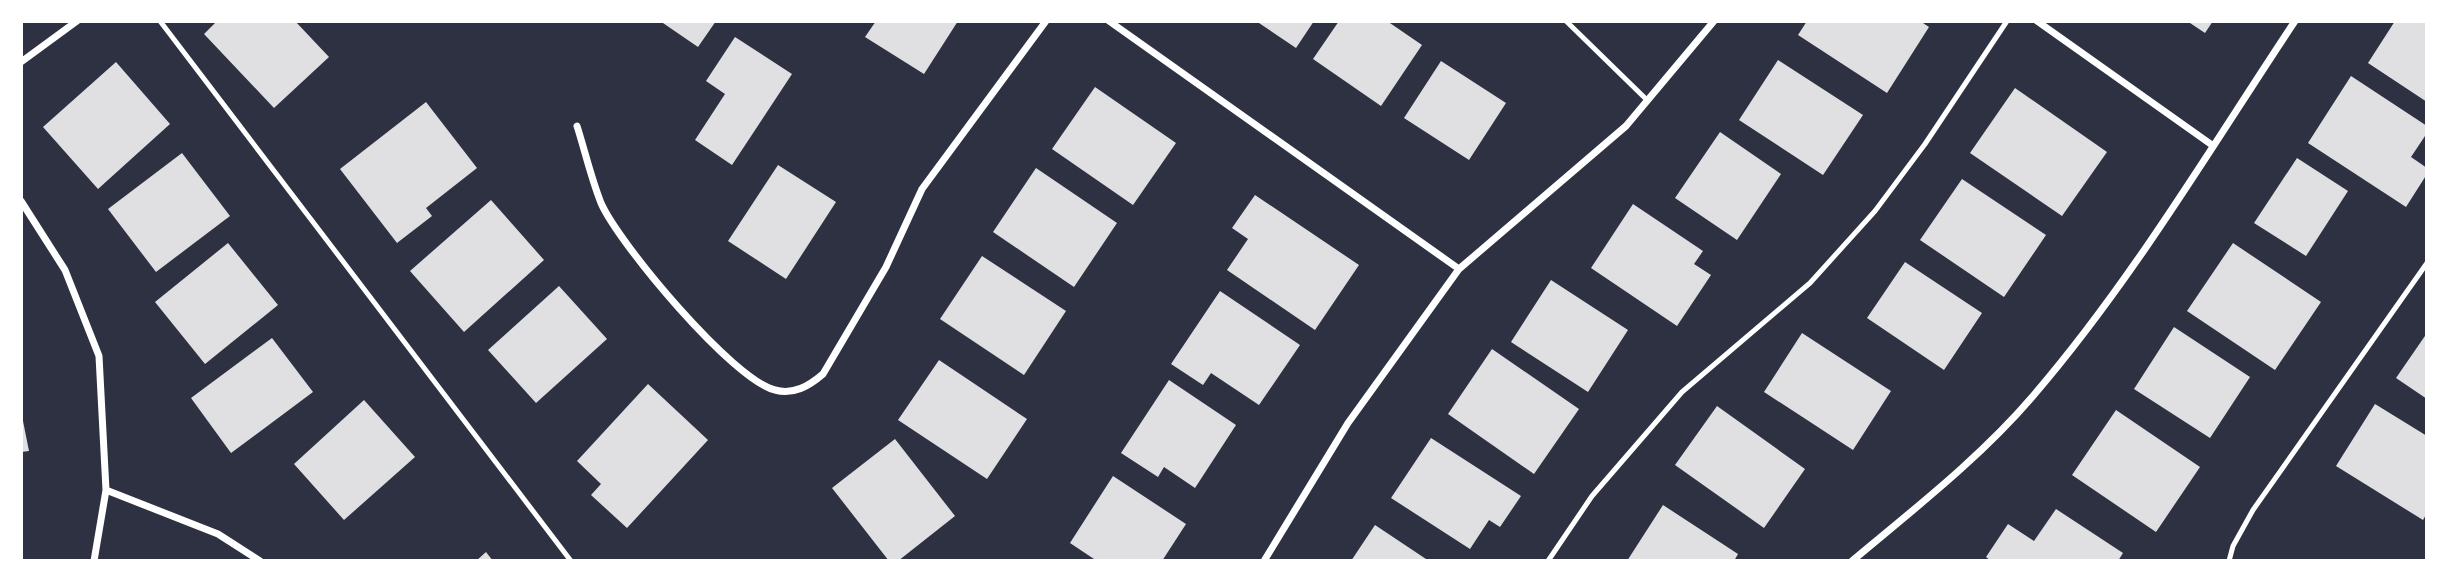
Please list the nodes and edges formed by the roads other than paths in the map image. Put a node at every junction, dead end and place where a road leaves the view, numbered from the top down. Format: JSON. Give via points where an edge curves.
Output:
{"nodes":[{"id":1,"x":77,"y":21,"type":"edge"},
{"id":2,"x":160,"y":21,"type":"edge"},
{"id":3,"x":1046,"y":21,"type":"edge"},
{"id":4,"x":1109,"y":21,"type":"edge"},
{"id":5,"x":1566,"y":21,"type":"edge"},
{"id":6,"x":1714,"y":21,"type":"edge"},
{"id":7,"x":2007,"y":21,"type":"edge"},
{"id":8,"x":2037,"y":21,"type":"edge"},
{"id":9,"x":2295,"y":21,"type":"edge"},
{"id":10,"x":21,"y":62,"type":"edge"},
{"id":11,"x":1648,"y":101,"type":"junction"},
{"id":12,"x":577,"y":126,"type":"dead end"},
{"id":13,"x":2212,"y":145,"type":"junction"},
{"id":14,"x":21,"y":201,"type":"edge"},
{"id":15,"x":2427,"y":263,"type":"edge"},
{"id":16,"x":1459,"y":268,"type":"junction"},
{"id":17,"x":106,"y":490,"type":"junction"},
{"id":18,"x":94,"y":561,"type":"edge"},
{"id":19,"x":260,"y":561,"type":"edge"},
{"id":20,"x":572,"y":561,"type":"edge"},
{"id":21,"x":1264,"y":561,"type":"edge"},
{"id":22,"x":1548,"y":561,"type":"edge"},
{"id":23,"x":1852,"y":561,"type":"edge"},
{"id":24,"x":2228,"y":561,"type":"edge"}],
"edges":[{"from":1,"to":10,"type":"street"},
{"from":2,"to":20,"type":"lane"},
{"from":3,"to":12,"type":"street","via":[[922,189],[864,309],[823,374],[794,391],[761,386],[713,344],[654,278],[602,205]]},
{"from":4,"to":16,"type":"street"},
{"from":5,"to":11,"type":"lane"},
{"from":6,"to":11,"type":"street"},
{"from":7,"to":22,"type":"lane","via":[[1875,211],[1810,284],[1682,392],[1592,496]]},
{"from":8,"to":13,"type":"street"},
{"from":9,"to":13,"type":"street"},
{"from":11,"to":16,"type":"street","via":[[1626,126]]},
{"from":13,"to":23,"type":"street","via":[[2121,282],[2032,397],[1944,484]]},
{"from":14,"to":17,"type":"street","via":[[65,270],[99,356]]},
{"from":15,"to":24,"type":"lane","via":[[2253,510]]},
{"from":16,"to":21,"type":"street","via":[[1348,423]]},
{"from":17,"to":18,"type":"street"},
{"from":17,"to":19,"type":"street","via":[[218,534]]}]}
